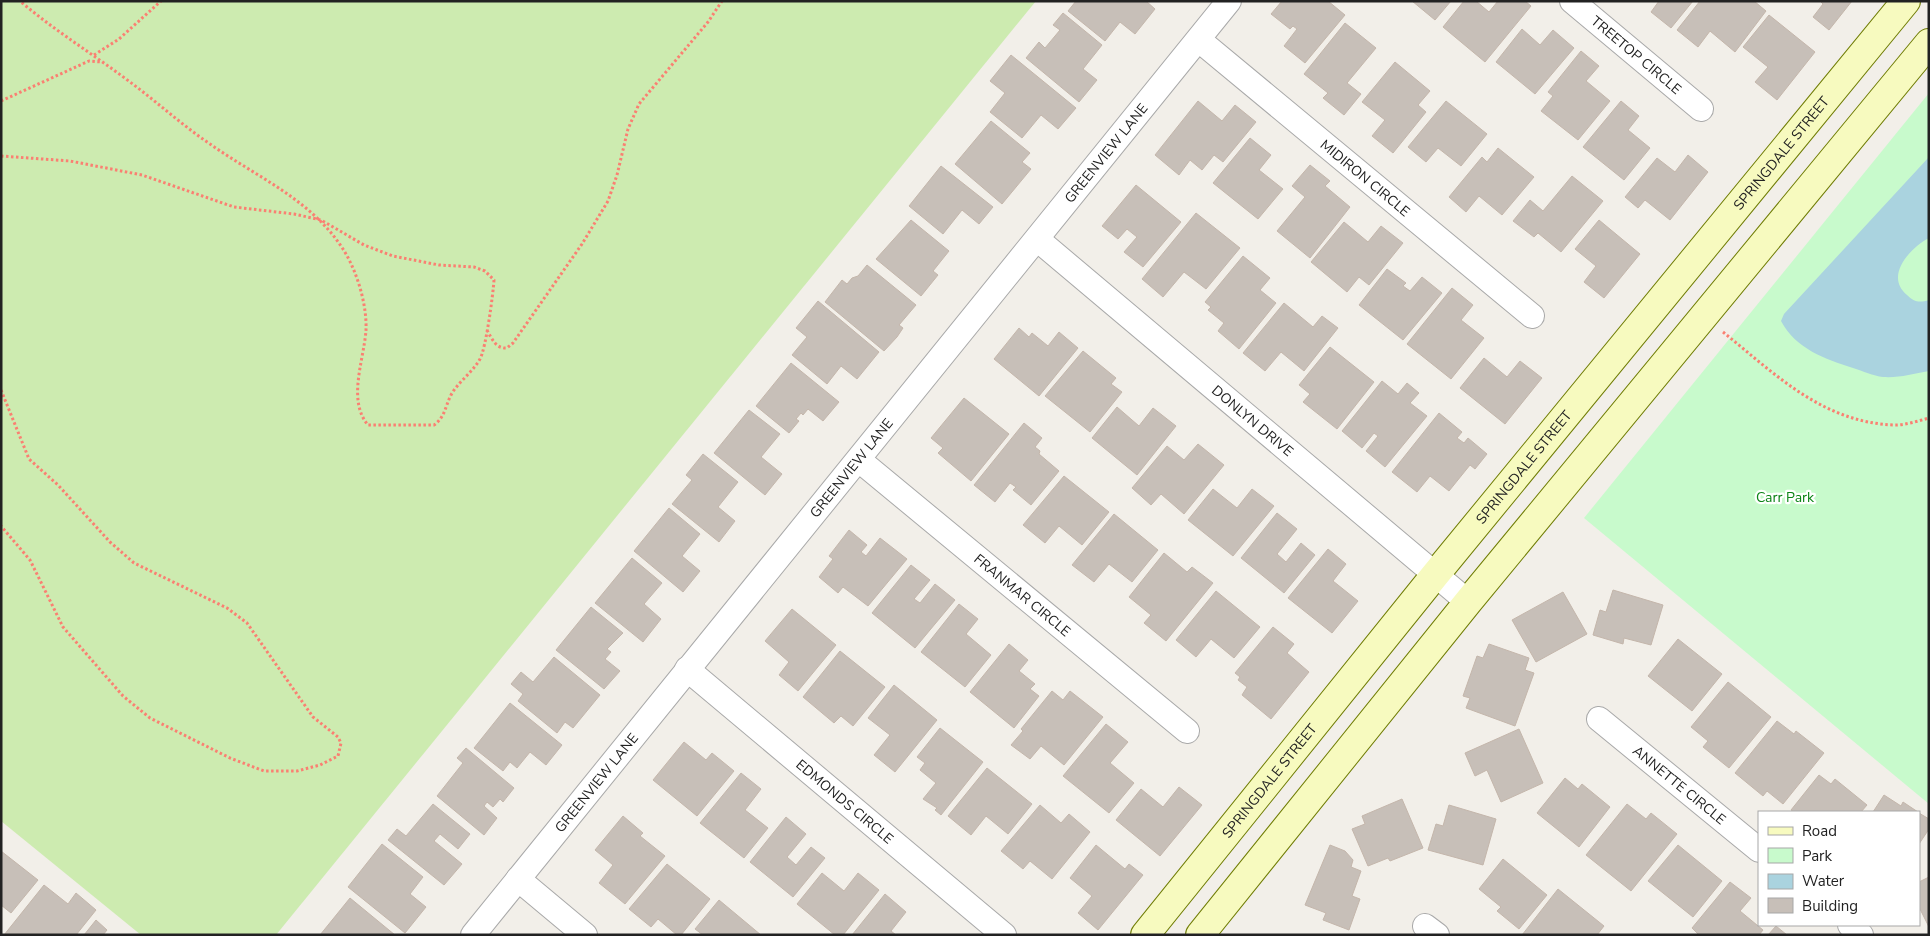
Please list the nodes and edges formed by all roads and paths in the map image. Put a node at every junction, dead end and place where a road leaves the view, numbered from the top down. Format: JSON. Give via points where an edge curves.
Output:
{"nodes":[{"id":1,"x":20,"y":1,"type":"edge"},
{"id":2,"x":161,"y":1,"type":"edge"},
{"id":3,"x":722,"y":1,"type":"edge"},
{"id":4,"x":1229,"y":1,"type":"edge"},
{"id":5,"x":1572,"y":1,"type":"edge"},
{"id":6,"x":1906,"y":1,"type":"edge"},
{"id":7,"x":1200,"y":40,"type":"junction"},
{"id":8,"x":1929,"y":43,"type":"edge"},
{"id":9,"x":94,"y":55,"type":"junction"},
{"id":10,"x":104,"y":63,"type":"junction"},
{"id":11,"x":1,"y":101,"type":"edge"},
{"id":12,"x":1701,"y":109,"type":"dead end"},
{"id":13,"x":1,"y":156,"type":"edge"},
{"id":14,"x":321,"y":220,"type":"junction"},
{"id":15,"x":1037,"y":239,"type":"junction"},
{"id":16,"x":1532,"y":316,"type":"dead end"},
{"id":17,"x":1703,"y":316,"type":"junction"},
{"id":18,"x":486,"y":330,"type":"junction"},
{"id":19,"x":1,"y":390,"type":"edge"},
{"id":20,"x":1929,"y":418,"type":"edge"},
{"id":21,"x":860,"y":460,"type":"junction"},
{"id":22,"x":1,"y":526,"type":"edge"},
{"id":23,"x":1435,"y":575,"type":"junction"},
{"id":24,"x":1468,"y":602,"type":"junction"},
{"id":25,"x":687,"y":669,"type":"junction"},
{"id":26,"x":1599,"y":719,"type":"dead end"},
{"id":27,"x":1187,"y":731,"type":"dead end"},
{"id":28,"x":1758,"y":849,"type":"edge"},
{"id":29,"x":518,"y":879,"type":"junction"},
{"id":30,"x":1851,"y":926,"type":"edge"},
{"id":31,"x":473,"y":935,"type":"edge"},
{"id":32,"x":585,"y":935,"type":"edge"},
{"id":33,"x":1004,"y":935,"type":"edge"},
{"id":34,"x":1146,"y":935,"type":"edge"},
{"id":35,"x":1200,"y":935,"type":"edge"},
{"id":36,"x":1861,"y":935,"type":"edge"}],
"edges":[{"from":1,"to":9,"type":"path","via":[[54,29]]},
{"from":2,"to":9,"type":"path","via":[[120,39]]},
{"from":3,"to":18,"type":"path","via":[[639,104],[628,129],[608,201],[513,343],[502,348]]},
{"from":4,"to":7,"type":"street","name":"GREENVIEW LANE"},
{"from":5,"to":12,"type":"street","name":"TREETOP CIRCLE"},
{"from":6,"to":23,"type":"main road","name":"SPRINGDALE STREET"},
{"from":7,"to":15,"type":"street","name":"GREENVIEW LANE"},
{"from":7,"to":16,"type":"street","name":"MIDIRON CIRCLE"},
{"from":8,"to":17,"type":"main road"},
{"from":9,"to":10,"type":"path"},
{"from":10,"to":11,"type":"path","via":[[89,61]]},
{"from":10,"to":14,"type":"path","via":[[210,145],[300,202]]},
{"from":13,"to":14,"type":"path","via":[[104,166],[164,181],[234,207]]},
{"from":14,"to":18,"type":"path","via":[[364,245],[393,256],[485,271],[494,280]]},
{"from":14,"to":18,"type":"path","via":[[355,271],[366,330],[357,398],[360,415],[368,425],[434,425],[442,419],[459,384],[480,360]]},
{"from":15,"to":21,"type":"street","name":"GREENVIEW LANE"},
{"from":15,"to":23,"type":"street","name":"DONLYN DRIVE"},
{"from":17,"to":20,"type":"path","via":[[1802,396],[1831,410],[1866,422],[1897,425]]},
{"from":17,"to":24,"type":"main road"},
{"from":19,"to":22,"type":"path","via":[[34,465],[134,563],[246,622],[313,717],[338,737],[341,743],[338,756],[297,771],[264,771],[230,758],[150,718],[123,696],[63,627],[30,560]]},
{"from":21,"to":25,"type":"street","name":"GREENVIEW LANE"},
{"from":21,"to":27,"type":"street","name":"FRANMAR CIRCLE"},
{"from":23,"to":24,"type":"street","name":"DONLYN DRIVE"},
{"from":23,"to":34,"type":"main road","name":"SPRINGDALE STREET"},
{"from":24,"to":35,"type":"main road"},
{"from":25,"to":29,"type":"street","name":"GREENVIEW LANE"},
{"from":25,"to":33,"type":"street","name":"EDMONDS CIRCLE"},
{"from":26,"to":28,"type":"street","name":"ANNETTE CIRCLE"},
{"from":29,"to":31,"type":"street","name":"GREENVIEW LANE"},
{"from":29,"to":32,"type":"street"},
{"from":30,"to":36,"type":"street"}]}
